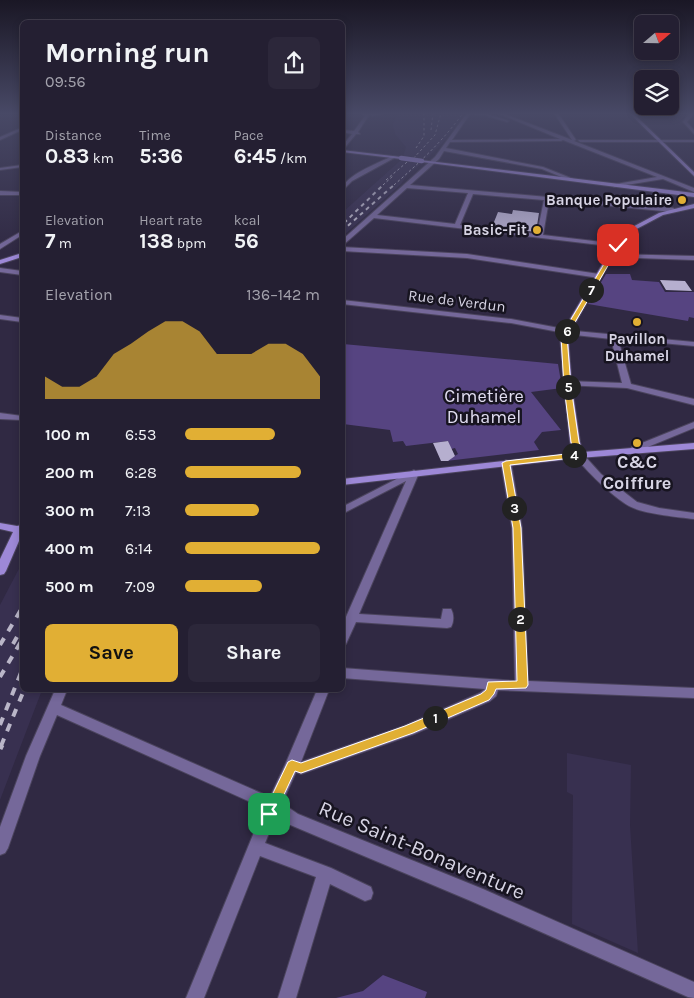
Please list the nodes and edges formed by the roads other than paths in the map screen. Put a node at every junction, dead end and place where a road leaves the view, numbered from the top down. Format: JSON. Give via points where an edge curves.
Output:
{"nodes":[{"id":1,"x":389,"y":160,"type":"edge"},
{"id":2,"x":412,"y":160,"type":"edge"},
{"id":3,"x":430,"y":160,"type":"edge"},
{"id":4,"x":495,"y":160,"type":"edge"},
{"id":5,"x":618,"y":160,"type":"edge"},
{"id":6,"x":679,"y":160,"type":"edge"},
{"id":7,"x":427,"y":162,"type":"junction"},
{"id":8,"x":20,"y":166,"type":"edge"},
{"id":9,"x":0,"y":169,"type":"edge"},
{"id":10,"x":694,"y":175,"type":"edge"},
{"id":11,"x":663,"y":178,"type":"junction"},
{"id":12,"x":345,"y":180,"type":"edge"},
{"id":13,"x":350,"y":180,"type":"junction"},
{"id":14,"x":573,"y":180,"type":"junction"},
{"id":15,"x":345,"y":186,"type":"edge"},
{"id":16,"x":406,"y":186,"type":"junction"},
{"id":17,"x":616,"y":186,"type":"junction"},
{"id":18,"x":694,"y":190,"type":"edge"},
{"id":19,"x":471,"y":192,"type":"junction"},
{"id":20,"x":0,"y":193,"type":"edge"},
{"id":21,"x":20,"y":194,"type":"edge"},
{"id":22,"x":506,"y":196,"type":"junction"},
{"id":23,"x":694,"y":196,"type":"edge"},
{"id":24,"x":548,"y":199,"type":"junction"},
{"id":25,"x":503,"y":204,"type":"dead end"},
{"id":26,"x":694,"y":206,"type":"edge"},
{"id":27,"x":674,"y":210,"type":"junction"},
{"id":28,"x":372,"y":216,"type":"junction"},
{"id":29,"x":457,"y":226,"type":"junction"},
{"id":30,"x":20,"y":234,"type":"edge"},
{"id":31,"x":540,"y":236,"type":"junction"},
{"id":32,"x":345,"y":241,"type":"edge"},
{"id":33,"x":618,"y":245,"type":"junction"},
{"id":34,"x":0,"y":247,"type":"edge"},
{"id":35,"x":345,"y":249,"type":"edge"},
{"id":36,"x":20,"y":256,"type":"edge"},
{"id":37,"x":611,"y":256,"type":"junction"},
{"id":38,"x":694,"y":258,"type":"edge"},
{"id":39,"x":0,"y":262,"type":"edge"},
{"id":40,"x":0,"y":270,"type":"edge"},
{"id":41,"x":20,"y":273,"type":"edge"},
{"id":42,"x":600,"y":276,"type":"junction"},
{"id":43,"x":345,"y":302,"type":"edge"},
{"id":44,"x":0,"y":317,"type":"edge"},
{"id":45,"x":20,"y":320,"type":"edge"},
{"id":46,"x":567,"y":331,"type":"junction"},
{"id":47,"x":614,"y":337,"type":"junction"},
{"id":48,"x":694,"y":344,"type":"edge"},
{"id":49,"x":567,"y":383,"type":"junction"},
{"id":50,"x":627,"y":386,"type":"junction"},
{"id":51,"x":694,"y":402,"type":"edge"},
{"id":52,"x":0,"y":416,"type":"edge"},
{"id":53,"x":20,"y":418,"type":"edge"},
{"id":54,"x":694,"y":424,"type":"edge"},
{"id":55,"x":694,"y":446,"type":"edge"},
{"id":56,"x":635,"y":449,"type":"junction"},
{"id":57,"x":580,"y":455,"type":"junction"},
{"id":58,"x":506,"y":463,"type":"junction"},
{"id":59,"x":414,"y":473,"type":"junction"},
{"id":60,"x":345,"y":482,"type":"edge"},
{"id":61,"x":387,"y":487,"type":"junction"},
{"id":62,"x":406,"y":493,"type":"junction"},
{"id":63,"x":345,"y":509,"type":"edge"},
{"id":64,"x":694,"y":516,"type":"edge"},
{"id":65,"x":0,"y":526,"type":"edge"},
{"id":66,"x":18,"y":532,"type":"edge"},
{"id":67,"x":0,"y":556,"type":"edge"},
{"id":68,"x":0,"y":571,"type":"edge"},
{"id":69,"x":447,"y":612,"type":"dead end"},
{"id":70,"x":352,"y":618,"type":"junction"},
{"id":71,"x":345,"y":634,"type":"edge"},
{"id":72,"x":345,"y":673,"type":"edge"},
{"id":73,"x":492,"y":685,"type":"junction"},
{"id":74,"x":522,"y":685,"type":"junction"},
{"id":75,"x":60,"y":692,"type":"edge"},
{"id":76,"x":322,"y":692,"type":"edge"},
{"id":77,"x":694,"y":693,"type":"edge"},
{"id":78,"x":52,"y":707,"type":"junction"},
{"id":79,"x":292,"y":765,"type":"junction"},
{"id":80,"x":273,"y":805,"type":"junction"},
{"id":81,"x":256,"y":847,"type":"junction"},
{"id":82,"x":0,"y":848,"type":"edge"},
{"id":83,"x":325,"y":873,"type":"junction"},
{"id":84,"x":365,"y":893,"type":"dead end"},
{"id":85,"x":694,"y":991,"type":"edge"},
{"id":86,"x":195,"y":998,"type":"edge"},
{"id":87,"x":287,"y":998,"type":"edge"}],
"edges":[{"from":1,"to":13,"type":"street"},
{"from":2,"to":7,"type":"main road","bridge":true},
{"from":3,"to":7,"type":"street"},
{"from":4,"to":14,"type":"street","via":[[542,168]]},
{"from":5,"to":11,"type":"street"},
{"from":6,"to":10,"type":"main road"},
{"from":7,"to":14,"type":"main road"},
{"from":7,"to":16,"type":"street"},
{"from":8,"to":9,"type":"street"},
{"from":11,"to":17,"type":"street"},
{"from":11,"to":18,"type":"street"},
{"from":12,"to":13,"type":"street"},
{"from":13,"to":15,"type":"street"},
{"from":14,"to":17,"type":"main road"},
{"from":16,"to":19,"type":"street"},
{"from":16,"to":28,"type":"street"},
{"from":17,"to":23,"type":"main road"},
{"from":19,"to":22,"type":"street"},
{"from":19,"to":29,"type":"street"},
{"from":20,"to":21,"type":"street"},
{"from":22,"to":24,"type":"street"},
{"from":22,"to":25,"type":"street"},
{"from":24,"to":27,"type":"street"},
{"from":24,"to":31,"type":"street"},
{"from":26,"to":27,"type":"main road"},
{"from":27,"to":33,"type":"main road","via":[[654,216],[634,228]]},
{"from":28,"to":29,"type":"street"},
{"from":28,"to":32,"type":"street"},
{"from":29,"to":31,"type":"street"},
{"from":30,"to":34,"type":"street"},
{"from":31,"to":33,"type":"street"},
{"from":33,"to":37,"type":"main road"},
{"from":35,"to":42,"type":"street","via":[[467,256]]},
{"from":36,"to":39,"type":"main road"},
{"from":37,"to":38,"type":"street"},
{"from":37,"to":42,"type":"main road"},
{"from":40,"to":41,"type":"street"},
{"from":42,"to":46,"type":"main road"},
{"from":43,"to":46,"type":"street","name":"Rue de Verdun","via":[[511,321]]},
{"from":44,"to":45,"type":"street"},
{"from":46,"to":47,"type":"street","name":"Rue de Verdun"},
{"from":46,"to":49,"type":"main road","via":[[564,336]]},
{"from":47,"to":48,"type":"street","name":"Rue de Verdun"},
{"from":47,"to":50,"type":"street"},
{"from":49,"to":50,"type":"street"},
{"from":49,"to":57,"type":"main road","via":[[575,442]]},
{"from":50,"to":51,"type":"street"},
{"from":52,"to":53,"type":"street"},
{"from":54,"to":56,"type":"street"},
{"from":55,"to":56,"type":"main road"},
{"from":56,"to":57,"type":"main road"},
{"from":57,"to":58,"type":"main road"},
{"from":57,"to":64,"type":"street","via":[[598,476],[633,504]]},
{"from":58,"to":59,"type":"main road"},
{"from":58,"to":74,"type":"street","via":[[517,528]]},
{"from":59,"to":60,"type":"main road"},
{"from":59,"to":61,"type":"street"},
{"from":59,"to":62,"type":"street"},
{"from":61,"to":62,"type":"street"},
{"from":61,"to":63,"type":"street"},
{"from":62,"to":70,"type":"street"},
{"from":65,"to":66,"type":"main road"},
{"from":66,"to":67,"type":"main road"},
{"from":66,"to":68,"type":"main road"},
{"from":69,"to":70,"type":"street","via":[[447,624]]},
{"from":70,"to":71,"type":"street"},
{"from":72,"to":73,"type":"street"},
{"from":73,"to":74,"type":"street"},
{"from":73,"to":79,"type":"street","via":[[491,692],[485,697],[409,730],[301,768]]},
{"from":74,"to":77,"type":"street"},
{"from":75,"to":78,"type":"street"},
{"from":76,"to":79,"type":"street"},
{"from":78,"to":80,"type":"street","name":"Rue Saint-Bonaventure"},
{"from":78,"to":82,"type":"street"},
{"from":79,"to":80,"type":"street"},
{"from":80,"to":81,"type":"street"},
{"from":80,"to":85,"type":"street","name":"Rue Saint-Bonaventure","via":[[293,818]]},
{"from":81,"to":83,"type":"street"},
{"from":81,"to":86,"type":"street"},
{"from":83,"to":84,"type":"street"},
{"from":83,"to":87,"type":"street"}]}
